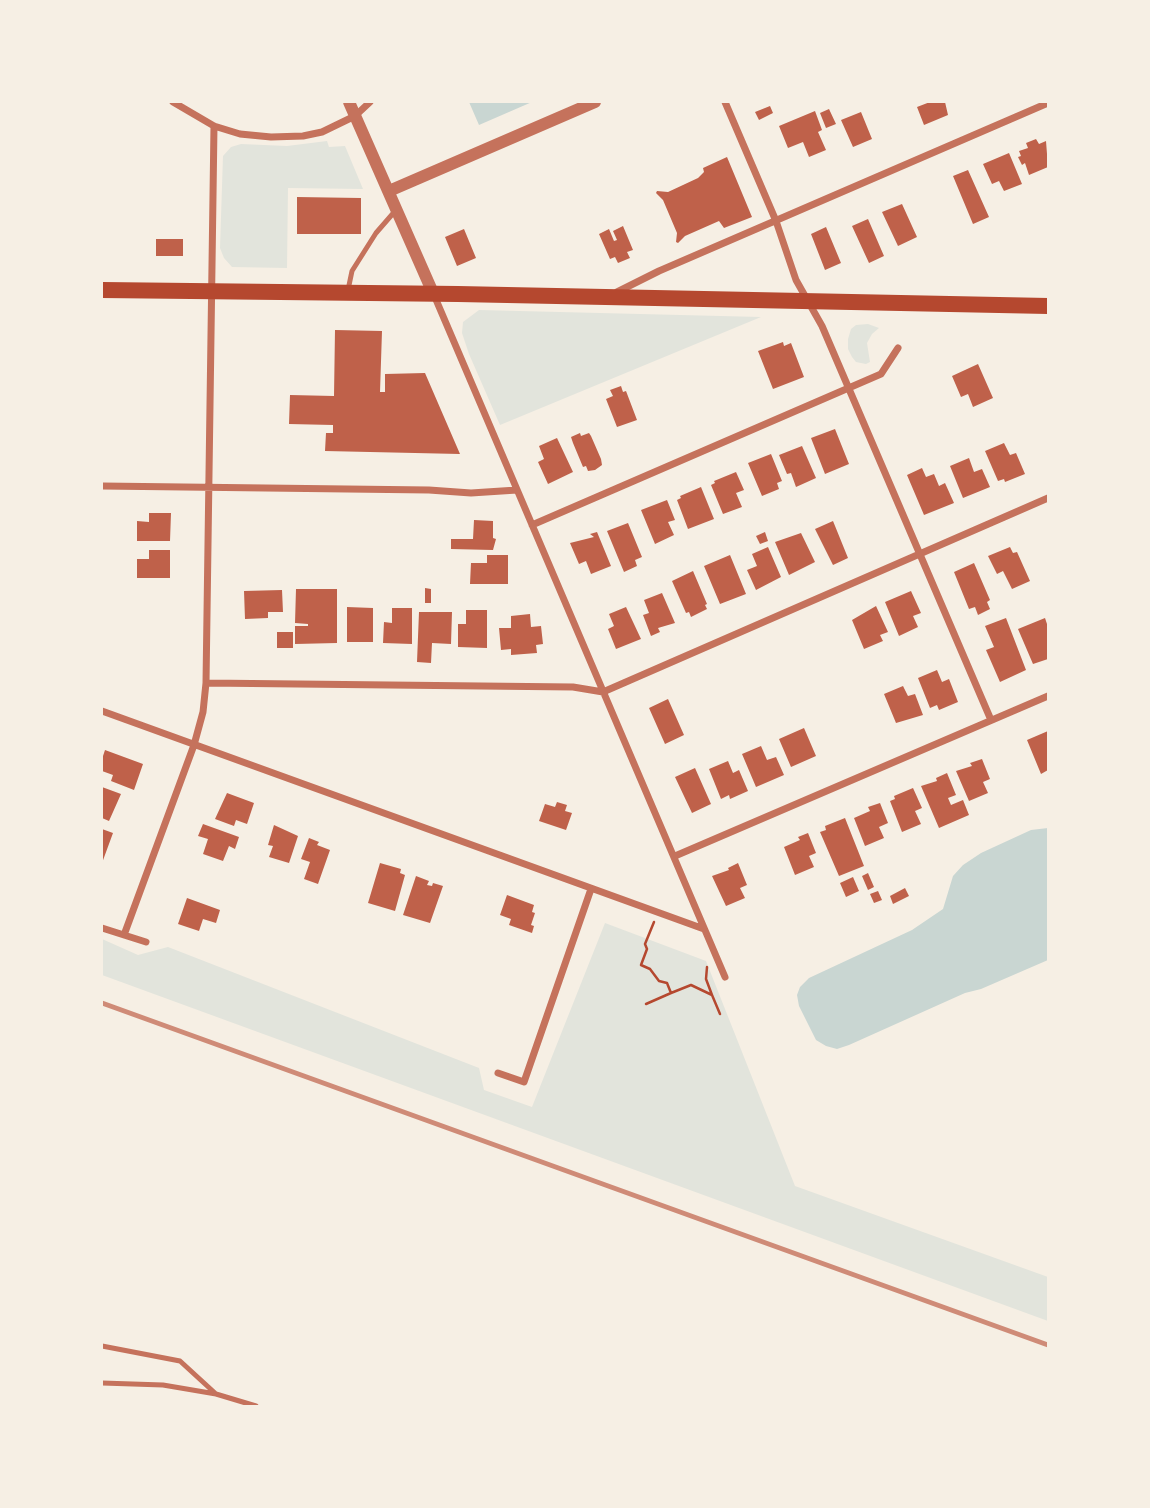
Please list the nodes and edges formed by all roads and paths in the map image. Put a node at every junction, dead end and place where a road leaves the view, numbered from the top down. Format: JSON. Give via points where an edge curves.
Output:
{"nodes":[{"id":1,"x":173,"y":102,"type":"edge"},
{"id":2,"x":349,"y":102,"type":"edge"},
{"id":3,"x":370,"y":102,"type":"edge"},
{"id":4,"x":595,"y":102,"type":"edge"},
{"id":5,"x":725,"y":102,"type":"edge"},
{"id":6,"x":1048,"y":103,"type":"edge"},
{"id":7,"x":355,"y":116,"type":"junction"},
{"id":8,"x":214,"y":126,"type":"junction"},
{"id":9,"x":388,"y":191,"type":"junction"},
{"id":10,"x":396,"y":210,"type":"junction"},
{"id":11,"x":776,"y":221,"type":"junction"},
{"id":12,"x":102,"y":290,"type":"edge"},
{"id":13,"x":211,"y":291,"type":"junction"},
{"id":14,"x":348,"y":292,"type":"junction"},
{"id":15,"x":433,"y":293,"type":"junction"},
{"id":16,"x":608,"y":297,"type":"junction"},
{"id":17,"x":808,"y":300,"type":"junction"},
{"id":18,"x":1048,"y":306,"type":"edge"},
{"id":19,"x":898,"y":348,"type":"dead end"},
{"id":20,"x":848,"y":388,"type":"junction"},
{"id":21,"x":102,"y":486,"type":"edge"},
{"id":22,"x":208,"y":487,"type":"junction"},
{"id":23,"x":517,"y":490,"type":"junction"},
{"id":24,"x":1048,"y":498,"type":"edge"},
{"id":25,"x":533,"y":525,"type":"junction"},
{"id":26,"x":919,"y":553,"type":"junction"},
{"id":27,"x":206,"y":683,"type":"junction"},
{"id":28,"x":603,"y":692,"type":"junction"},
{"id":29,"x":1048,"y":696,"type":"edge"},
{"id":30,"x":102,"y":711,"type":"edge"},
{"id":31,"x":991,"y":720,"type":"junction"},
{"id":32,"x":194,"y":745,"type":"junction"},
{"id":33,"x":675,"y":856,"type":"junction"},
{"id":34,"x":592,"y":889,"type":"junction"},
{"id":35,"x":658,"y":913,"type":"junction"},
{"id":36,"x":102,"y":928,"type":"edge"},
{"id":37,"x":704,"y":929,"type":"junction"},
{"id":38,"x":124,"y":935,"type":"junction"},
{"id":39,"x":146,"y":942,"type":"dead end"},
{"id":40,"x":712,"y":948,"type":"junction"},
{"id":41,"x":725,"y":977,"type":"dead end"},
{"id":42,"x":671,"y":993,"type":"junction"},
{"id":43,"x":712,"y":995,"type":"junction"},
{"id":44,"x":646,"y":1004,"type":"dead end"},
{"id":45,"x":720,"y":1014,"type":"dead end"},
{"id":46,"x":498,"y":1073,"type":"dead end"},
{"id":47,"x":102,"y":1346,"type":"edge"},
{"id":48,"x":102,"y":1384,"type":"edge"},
{"id":49,"x":216,"y":1394,"type":"junction"},
{"id":50,"x":256,"y":1406,"type":"edge"}],
"edges":[{"from":1,"to":8,"type":"street"},
{"from":2,"to":7,"type":"street"},
{"from":3,"to":7,"type":"street"},
{"from":4,"to":9,"type":"street"},
{"from":5,"to":11,"type":"street"},
{"from":6,"to":11,"type":"street"},
{"from":7,"to":8,"type":"street","via":[[338,126],[303,135],[240,134]]},
{"from":7,"to":9,"type":"street"},
{"from":8,"to":13,"type":"street"},
{"from":9,"to":10,"type":"street"},
{"from":10,"to":14,"type":"lane","via":[[352,271]]},
{"from":10,"to":15,"type":"street"},
{"from":11,"to":16,"type":"street"},
{"from":11,"to":17,"type":"street","via":[[796,280]]},
{"from":12,"to":13,"type":"main road"},
{"from":13,"to":14,"type":"main road"},
{"from":13,"to":22,"type":"street"},
{"from":14,"to":15,"type":"main road"},
{"from":15,"to":16,"type":"main road"},
{"from":15,"to":23,"type":"street"},
{"from":16,"to":17,"type":"main road"},
{"from":17,"to":18,"type":"main road"},
{"from":17,"to":20,"type":"street"},
{"from":19,"to":20,"type":"street","via":[[881,374]]},
{"from":20,"to":25,"type":"street"},
{"from":20,"to":26,"type":"street"},
{"from":21,"to":22,"type":"street"},
{"from":22,"to":23,"type":"street"},
{"from":22,"to":27,"type":"street"},
{"from":23,"to":25,"type":"street"},
{"from":24,"to":26,"type":"street"},
{"from":25,"to":28,"type":"street"},
{"from":26,"to":28,"type":"street"},
{"from":26,"to":31,"type":"street"},
{"from":27,"to":28,"type":"street","via":[[573,687]]},
{"from":27,"to":32,"type":"street"},
{"from":28,"to":33,"type":"street"},
{"from":29,"to":31,"type":"street"},
{"from":30,"to":32,"type":"street"},
{"from":31,"to":33,"type":"street"},
{"from":32,"to":34,"type":"street"},
{"from":32,"to":38,"type":"street"},
{"from":33,"to":37,"type":"street"},
{"from":34,"to":35,"type":"street"},
{"from":34,"to":46,"type":"street","via":[[524,1082]]},
{"from":35,"to":37,"type":"street"},
{"from":35,"to":42,"type":"path","via":[[639,964],[667,983]]},
{"from":36,"to":38,"type":"street"},
{"from":37,"to":40,"type":"street"},
{"from":38,"to":39,"type":"street"},
{"from":40,"to":41,"type":"street"},
{"from":40,"to":43,"type":"path","via":[[700,954]]},
{"from":42,"to":43,"type":"path","via":[[691,985]]},
{"from":42,"to":44,"type":"path"},
{"from":43,"to":45,"type":"path"},
{"from":47,"to":49,"type":"lane","via":[[180,1361]]},
{"from":48,"to":49,"type":"lane","via":[[163,1385]]},
{"from":49,"to":50,"type":"lane"}]}
